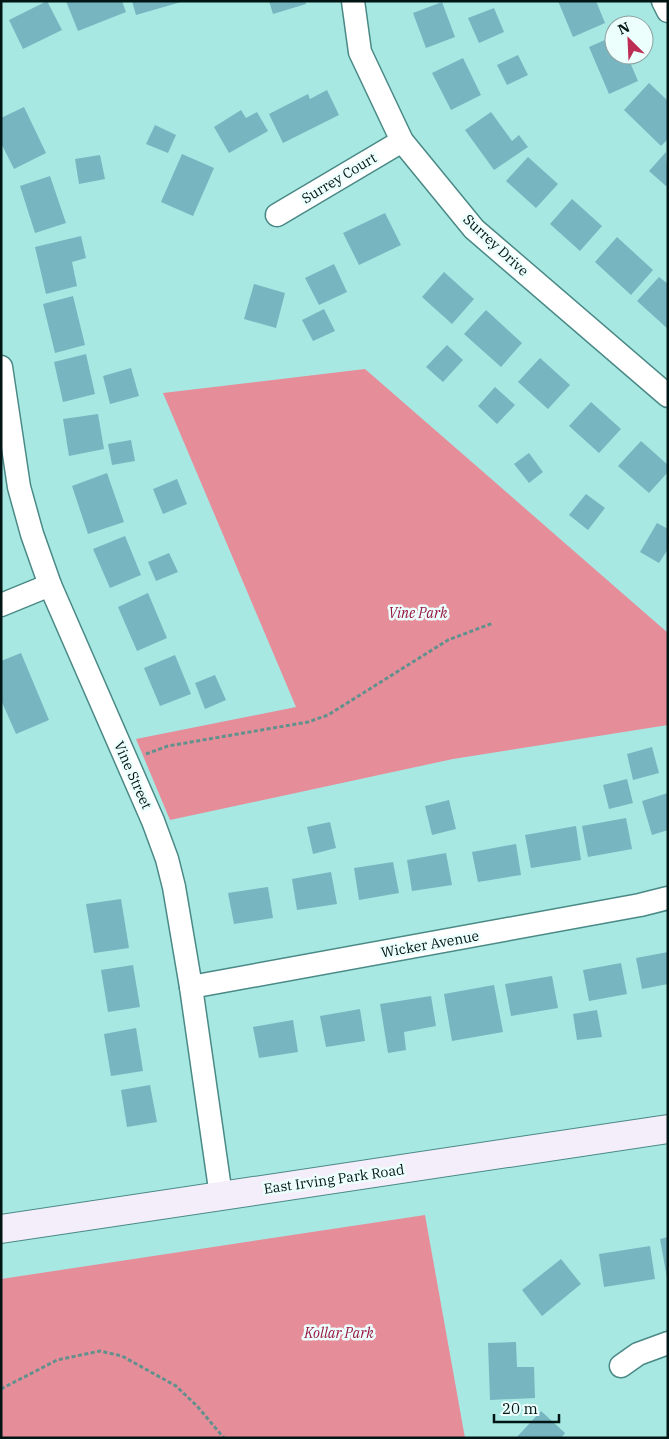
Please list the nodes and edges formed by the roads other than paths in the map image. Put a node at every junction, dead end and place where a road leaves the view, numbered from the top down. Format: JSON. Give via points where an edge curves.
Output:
{"nodes":[{"id":1,"x":353,"y":1,"type":"edge"},
{"id":2,"x":663,"y":1,"type":"edge"},
{"id":3,"x":668,"y":11,"type":"edge"},
{"id":4,"x":402,"y":141,"type":"junction"},
{"id":5,"x":277,"y":215,"type":"dead end"},
{"id":6,"x":1,"y":366,"type":"edge"},
{"id":7,"x":668,"y":396,"type":"edge"},
{"id":8,"x":50,"y":585,"type":"junction"},
{"id":9,"x":1,"y":605,"type":"edge"},
{"id":10,"x":668,"y":898,"type":"edge"},
{"id":11,"x":191,"y":987,"type":"junction"},
{"id":12,"x":668,"y":1129,"type":"edge"},
{"id":13,"x":221,"y":1196,"type":"junction"},
{"id":14,"x":1,"y":1229,"type":"edge"},
{"id":15,"x":668,"y":1343,"type":"edge"},
{"id":16,"x":621,"y":1366,"type":"dead end"}],
"edges":[{"from":1,"to":4,"type":"street","name":"Surrey Drive","via":[[360,52]]},
{"from":2,"to":3,"type":"street"},
{"from":4,"to":5,"type":"street","name":"Surrey Court"},
{"from":4,"to":7,"type":"street","name":"Surrey Drive","via":[[474,229]]},
{"from":6,"to":8,"type":"street","name":"Vine Street","via":[[19,486]]},
{"from":8,"to":9,"type":"street"},
{"from":8,"to":11,"type":"street","name":"Vine Street","via":[[167,859]]},
{"from":10,"to":11,"type":"street","name":"Wicker Avenue","via":[[640,906]]},
{"from":11,"to":13,"type":"street","name":"Vine Street"},
{"from":12,"to":13,"type":"main road","name":"East Irving Park Road"},
{"from":13,"to":14,"type":"main road","name":"East Irving Park Road"},
{"from":15,"to":16,"type":"street","via":[[638,1354]]}]}
